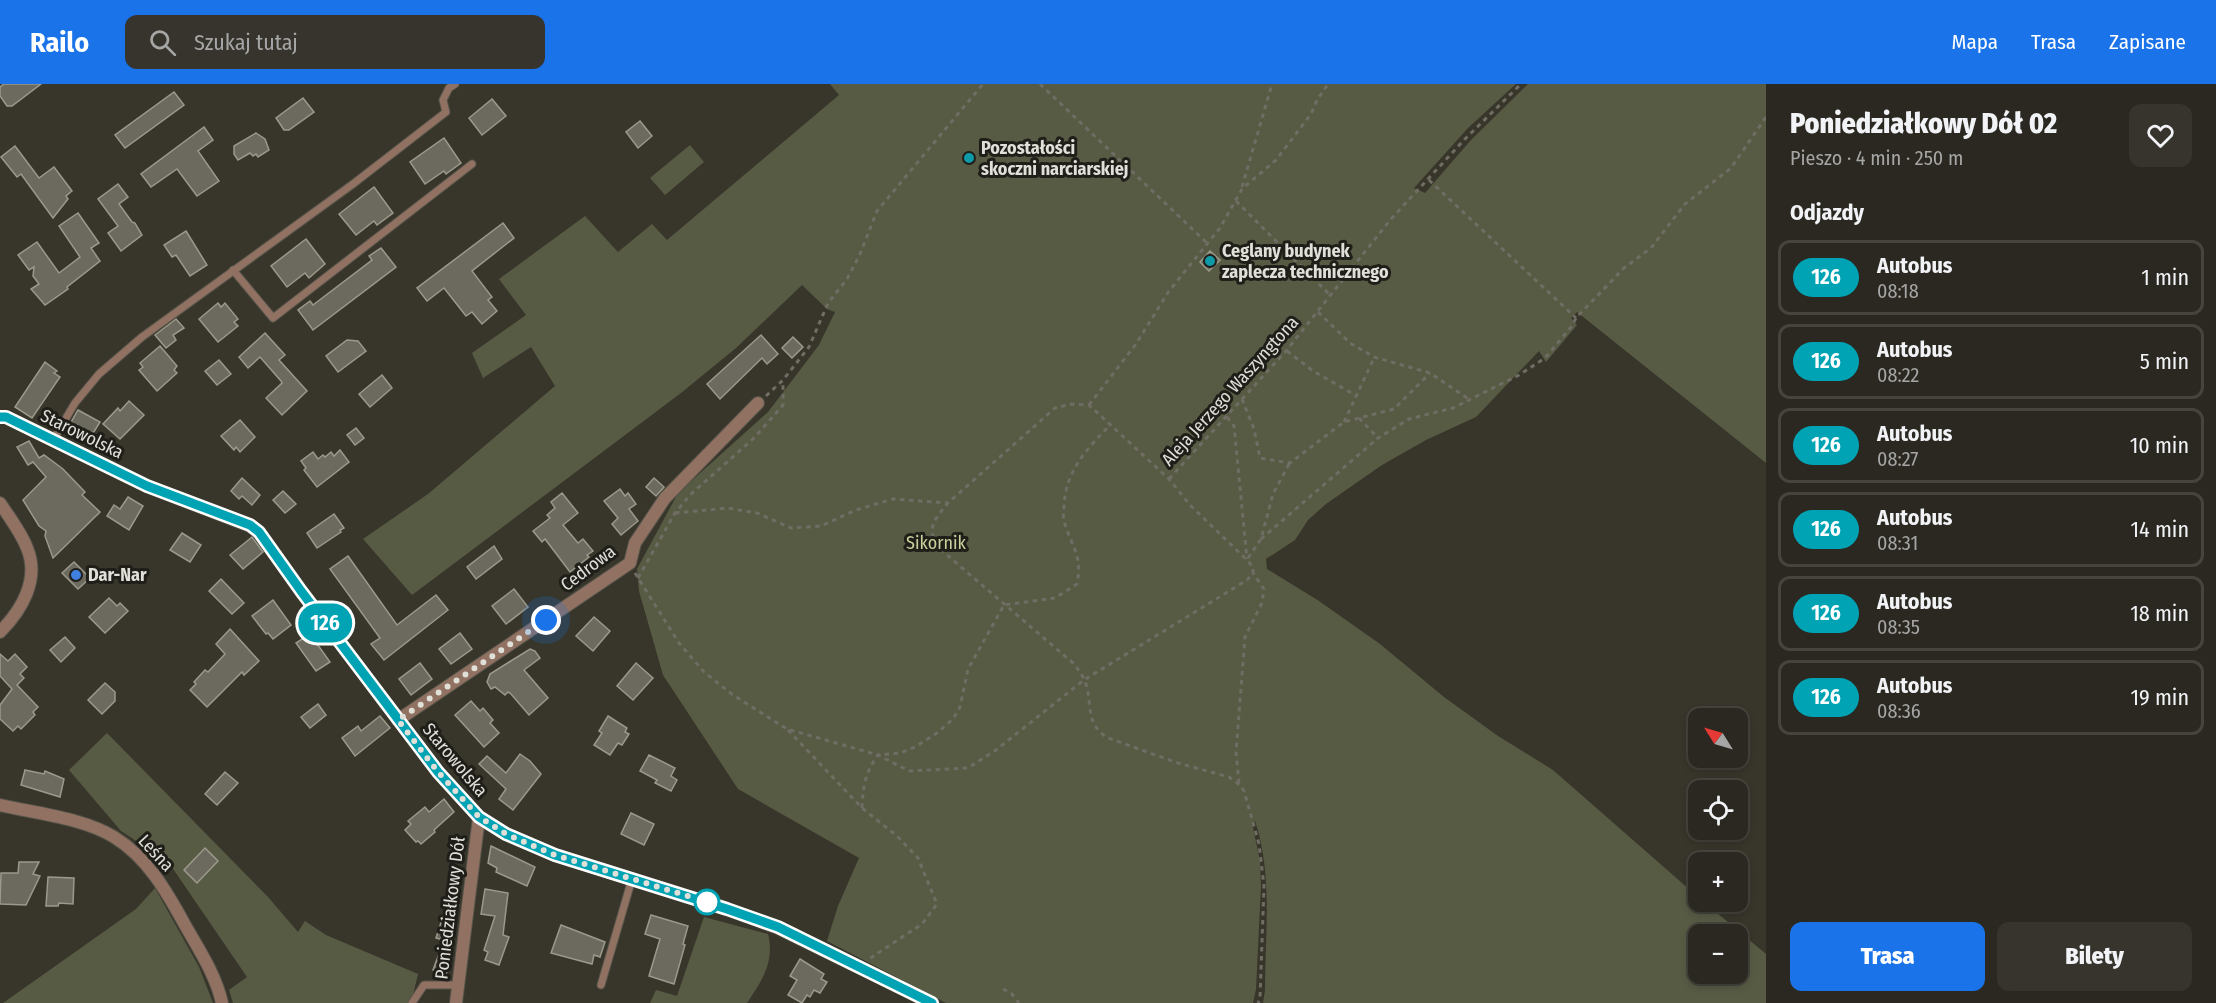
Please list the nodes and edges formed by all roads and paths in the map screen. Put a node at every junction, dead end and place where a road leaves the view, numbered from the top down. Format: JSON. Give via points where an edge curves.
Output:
{"nodes":[{"id":1,"x":455,"y":84,"type":"edge"},
{"id":2,"x":983,"y":84,"type":"edge"},
{"id":3,"x":1040,"y":84,"type":"edge"},
{"id":4,"x":1272,"y":84,"type":"edge"},
{"id":5,"x":1328,"y":84,"type":"edge"},
{"id":6,"x":1521,"y":84,"type":"edge"},
{"id":7,"x":1766,"y":117,"type":"edge"},
{"id":8,"x":472,"y":164,"type":"dead end"},
{"id":9,"x":1429,"y":180,"type":"junction"},
{"id":10,"x":1242,"y":189,"type":"junction"},
{"id":11,"x":1236,"y":201,"type":"junction"},
{"id":12,"x":1207,"y":243,"type":"junction"},
{"id":13,"x":232,"y":270,"type":"junction"},
{"id":14,"x":1331,"y":296,"type":"junction"},
{"id":15,"x":1318,"y":312,"type":"junction"},
{"id":16,"x":1576,"y":318,"type":"junction"},
{"id":17,"x":1286,"y":351,"type":"junction"},
{"id":18,"x":1374,"y":357,"type":"junction"},
{"id":19,"x":1430,"y":374,"type":"junction"},
{"id":20,"x":783,"y":380,"type":"junction"},
{"id":21,"x":774,"y":390,"type":"dead end"},
{"id":22,"x":1356,"y":395,"type":"junction"},
{"id":23,"x":1242,"y":399,"type":"junction"},
{"id":24,"x":1470,"y":400,"type":"junction"},
{"id":25,"x":758,"y":403,"type":"dead end"},
{"id":26,"x":1089,"y":405,"type":"junction"},
{"id":27,"x":0,"y":417,"type":"edge"},
{"id":28,"x":1227,"y":417,"type":"junction"},
{"id":29,"x":1359,"y":418,"type":"junction"},
{"id":30,"x":1344,"y":422,"type":"junction"},
{"id":31,"x":1111,"y":424,"type":"junction"},
{"id":32,"x":1378,"y":438,"type":"junction"},
{"id":33,"x":53,"y":440,"type":"junction"},
{"id":34,"x":1290,"y":463,"type":"junction"},
{"id":35,"x":1169,"y":479,"type":"junction"},
{"id":36,"x":0,"y":503,"type":"edge"},
{"id":37,"x":948,"y":503,"type":"junction"},
{"id":38,"x":675,"y":513,"type":"junction"},
{"id":39,"x":1262,"y":539,"type":"junction"},
{"id":40,"x":1247,"y":560,"type":"junction"},
{"id":41,"x":630,"y":563,"type":"junction"},
{"id":42,"x":1253,"y":573,"type":"junction"},
{"id":43,"x":638,"y":578,"type":"junction"},
{"id":44,"x":1004,"y":606,"type":"junction"},
{"id":45,"x":0,"y":632,"type":"edge"},
{"id":46,"x":1084,"y":680,"type":"junction"},
{"id":47,"x":398,"y":720,"type":"junction"},
{"id":48,"x":787,"y":729,"type":"junction"},
{"id":49,"x":878,"y":755,"type":"junction"},
{"id":50,"x":1240,"y":785,"type":"junction"},
{"id":51,"x":0,"y":806,"type":"edge"},
{"id":52,"x":862,"y":808,"type":"junction"},
{"id":53,"x":479,"y":817,"type":"junction"},
{"id":54,"x":632,"y":879,"type":"junction"},
{"id":55,"x":857,"y":965,"type":"junction"},
{"id":56,"x":601,"y":984,"type":"dead end"},
{"id":57,"x":459,"y":985,"type":"junction"},
{"id":58,"x":1003,"y":989,"type":"dead end"},
{"id":59,"x":222,"y":1003,"type":"edge"},
{"id":60,"x":412,"y":1003,"type":"edge"},
{"id":61,"x":456,"y":1003,"type":"edge"},
{"id":62,"x":932,"y":1003,"type":"edge"},
{"id":63,"x":1019,"y":1003,"type":"edge"},
{"id":64,"x":1258,"y":1003,"type":"edge"}],
"edges":[{"from":1,"to":13,"type":"lane","via":[[443,100],[446,112],[354,184]]},
{"from":2,"to":20,"type":"path","via":[[877,212],[860,254],[828,303],[810,347]]},
{"from":3,"to":12,"type":"path"},
{"from":4,"to":10,"type":"path"},
{"from":5,"to":10,"type":"path","via":[[1276,160]]},
{"from":6,"to":9,"type":"path","name":"Aleja Jerzego Waszyngtona"},
{"from":7,"to":16,"type":"path","via":[[1731,168],[1685,204],[1651,248],[1624,268]]},
{"from":8,"to":13,"type":"lane","via":[[273,318]]},
{"from":9,"to":14,"type":"path","name":"Aleja Jerzego Waszyngtona","via":[[1385,226]]},
{"from":9,"to":16,"type":"path"},
{"from":10,"to":11,"type":"path"},
{"from":11,"to":12,"type":"path"},
{"from":11,"to":14,"type":"path"},
{"from":12,"to":26,"type":"path"},
{"from":13,"to":33,"type":"lane","via":[[142,337],[99,375],[75,403]]},
{"from":14,"to":15,"type":"path","name":"Aleja Jerzego Waszyngtona"},
{"from":15,"to":17,"type":"path","name":"Aleja Jerzego Waszyngtona"},
{"from":15,"to":18,"type":"path","via":[[1350,343]]},
{"from":16,"to":24,"type":"path","via":[[1545,358]]},
{"from":17,"to":22,"type":"path"},
{"from":17,"to":23,"type":"path","name":"Aleja Jerzego Waszyngtona"},
{"from":18,"to":19,"type":"path"},
{"from":18,"to":22,"type":"path"},
{"from":19,"to":24,"type":"path"},
{"from":19,"to":29,"type":"path","via":[[1394,410]]},
{"from":20,"to":21,"type":"path"},
{"from":20,"to":38,"type":"path","via":[[783,405]]},
{"from":22,"to":30,"type":"path"},
{"from":23,"to":28,"type":"path","name":"Aleja Jerzego Waszyngtona"},
{"from":23,"to":34,"type":"path","via":[[1260,458]]},
{"from":24,"to":32,"type":"path","via":[[1409,419]]},
{"from":25,"to":41,"type":"street","name":"Cedrowa","via":[[665,498],[635,543]]},
{"from":26,"to":31,"type":"path","name":"Aleja Jerzego Waszyngtona"},
{"from":26,"to":37,"type":"path","via":[[1055,408]]},
{"from":27,"to":33,"type":"street","name":"Starowolska"},
{"from":28,"to":35,"type":"path","name":"Aleja Jerzego Waszyngtona"},
{"from":28,"to":40,"type":"path","via":[[1234,426]]},
{"from":29,"to":30,"type":"path"},
{"from":29,"to":32,"type":"path"},
{"from":30,"to":34,"type":"path"},
{"from":31,"to":35,"type":"path","name":"Aleja Jerzego Waszyngtona"},
{"from":31,"to":44,"type":"path","via":[[1083,453],[1071,471],[1064,493],[1063,519],[1080,567],[1077,584],[1055,598]]},
{"from":32,"to":39,"type":"path"},
{"from":33,"to":47,"type":"street","name":"Starowolska","via":[[147,486],[250,525],[259,532]]},
{"from":34,"to":39,"type":"path","via":[[1273,494]]},
{"from":35,"to":40,"type":"path"},
{"from":36,"to":45,"type":"street","via":[[27,548],[32,572],[16,615]]},
{"from":37,"to":38,"type":"path","via":[[893,499],[821,526],[791,528],[757,513],[728,508]]},
{"from":37,"to":44,"type":"path","via":[[935,518],[933,540]]},
{"from":38,"to":43,"type":"path"},
{"from":39,"to":40,"type":"path"},
{"from":40,"to":42,"type":"path"},
{"from":41,"to":43,"type":"path"},
{"from":41,"to":47,"type":"street","name":"Cedrowa"},
{"from":42,"to":46,"type":"path"},
{"from":42,"to":50,"type":"path","via":[[1264,589],[1262,603],[1245,637],[1236,752]]},
{"from":43,"to":48,"type":"path","via":[[679,643],[704,672]]},
{"from":44,"to":46,"type":"path","via":[[1073,663]]},
{"from":44,"to":49,"type":"path","via":[[968,669],[960,707],[953,719],[915,747]]},
{"from":46,"to":49,"type":"path","via":[[968,768],[909,771]]},
{"from":46,"to":50,"type":"path","via":[[1094,726],[1100,733],[1178,763],[1228,777]]},
{"from":47,"to":53,"type":"street","name":"Starowolska"},
{"from":48,"to":49,"type":"path"},
{"from":48,"to":52,"type":"path"},
{"from":49,"to":52,"type":"path","via":[[862,784]]},
{"from":50,"to":64,"type":"path","via":[[1262,862]]},
{"from":51,"to":59,"type":"street","name":"Leśna","via":[[90,826],[127,846],[162,885],[212,974]]},
{"from":52,"to":55,"type":"path","via":[[918,858],[937,904],[922,924]]},
{"from":53,"to":54,"type":"street","name":"Starowolska","via":[[506,834],[555,855]]},
{"from":53,"to":57,"type":"street","name":"Poniedziałkowy Dół"},
{"from":54,"to":55,"type":"street","name":"Starowolska","via":[[763,921]]},
{"from":54,"to":56,"type":"lane"},
{"from":55,"to":62,"type":"street","name":"Starowolska"},
{"from":57,"to":60,"type":"lane","via":[[424,985]]},
{"from":57,"to":61,"type":"street","name":"Poniedziałkowy Dół"},
{"from":58,"to":63,"type":"path"}]}
